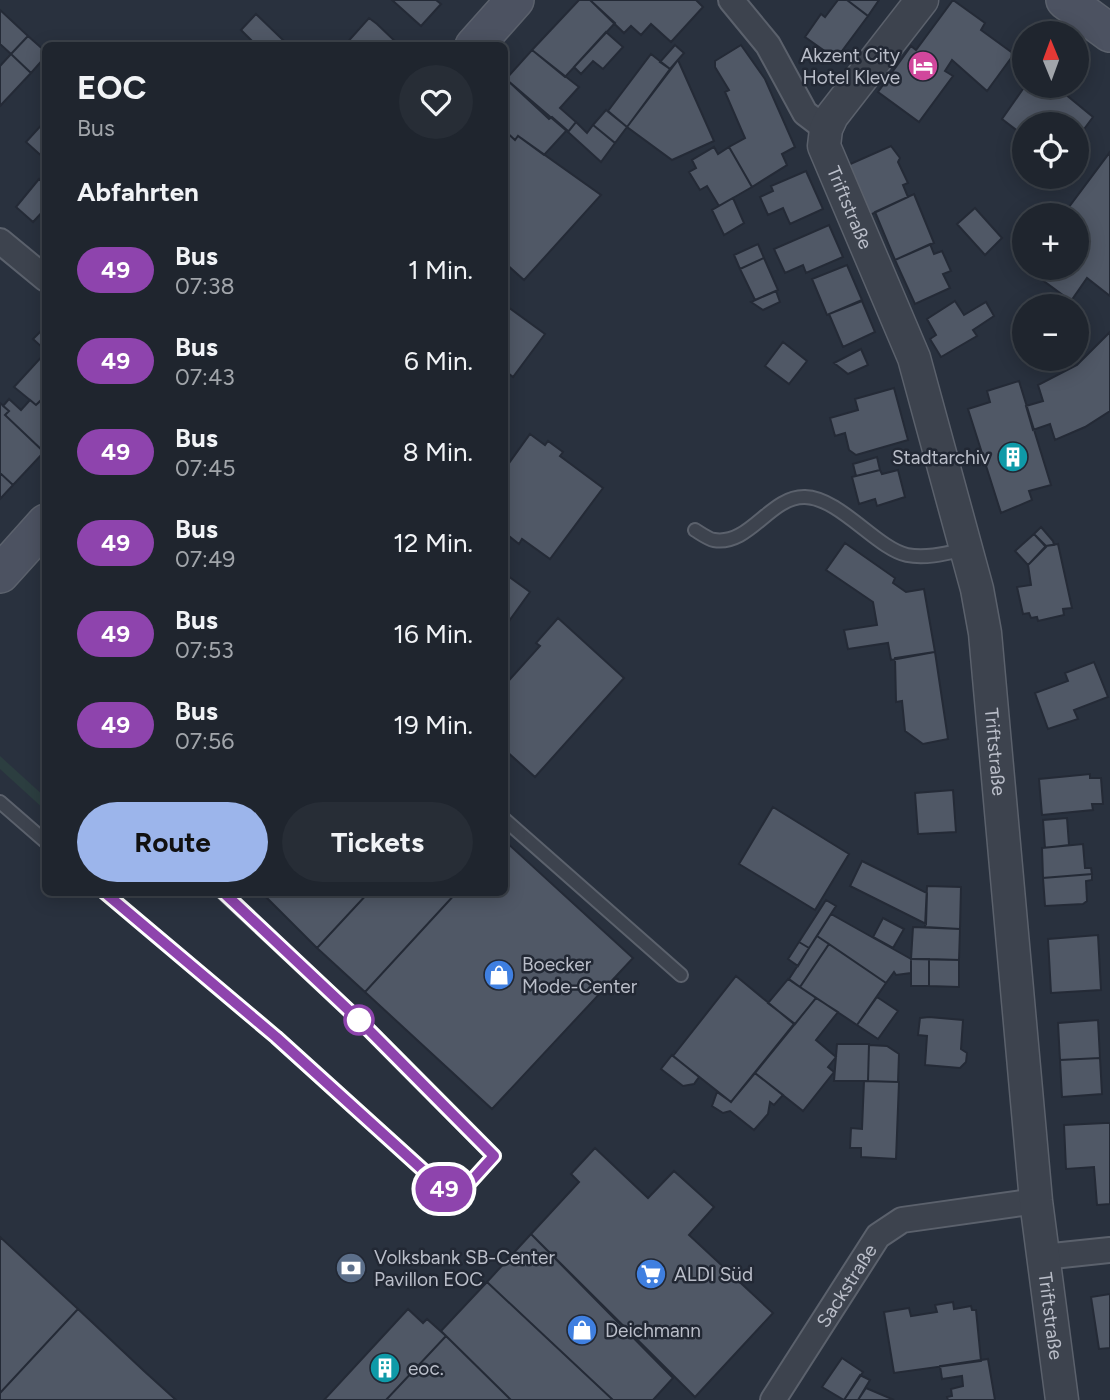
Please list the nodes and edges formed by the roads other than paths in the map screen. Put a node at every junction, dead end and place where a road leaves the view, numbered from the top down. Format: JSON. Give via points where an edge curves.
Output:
{"nodes":[{"id":1,"x":515,"y":0,"type":"edge"},
{"id":2,"x":731,"y":0,"type":"edge"},
{"id":3,"x":922,"y":0,"type":"edge"},
{"id":4,"x":1065,"y":0,"type":"edge"},
{"id":5,"x":1110,"y":33,"type":"edge"},
{"id":6,"x":478,"y":42,"type":"edge"},
{"id":7,"x":826,"y":129,"type":"junction"},
{"id":8,"x":0,"y":241,"type":"edge"},
{"id":9,"x":42,"y":276,"type":"edge"},
{"id":10,"x":42,"y":527,"type":"edge"},
{"id":11,"x":695,"y":530,"type":"dead end"},
{"id":12,"x":966,"y":549,"type":"junction"},
{"id":13,"x":0,"y":573,"type":"edge"},
{"id":14,"x":0,"y":802,"type":"edge"},
{"id":15,"x":508,"y":823,"type":"edge"},
{"id":16,"x":42,"y":839,"type":"edge"},
{"id":17,"x":109,"y":896,"type":"edge"},
{"id":18,"x":226,"y":896,"type":"edge"},
{"id":19,"x":681,"y":975,"type":"dead end"},
{"id":20,"x":1036,"y":1201,"type":"junction"},
{"id":21,"x":1110,"y":1250,"type":"edge"},
{"id":22,"x":1043,"y":1257,"type":"junction"},
{"id":23,"x":773,"y":1400,"type":"edge"},
{"id":24,"x":1062,"y":1400,"type":"edge"}],
"edges":[{"from":1,"to":6,"type":"main road"},
{"from":2,"to":7,"type":"street","via":[[768,45],[805,113]]},
{"from":3,"to":7,"type":"street"},
{"from":4,"to":5,"type":"main road"},
{"from":7,"to":12,"type":"street","name":"Triftstraße","via":[[824,146],[914,358]]},
{"from":8,"to":9,"type":"street"},
{"from":10,"to":13,"type":"main road"},
{"from":11,"to":12,"type":"lane","via":[[714,540],[735,537],[786,500],[806,497],[829,505],[905,555]]},
{"from":12,"to":20,"type":"street","name":"Triftstraße","via":[[985,633]]},
{"from":14,"to":16,"type":"lane"},
{"from":15,"to":19,"type":"lane"},
{"from":17,"to":18,"type":"lane","via":[[276,1037],[455,1199],[494,1156],[358,1019]]},
{"from":20,"to":22,"type":"street","name":"Triftstraße"},
{"from":20,"to":23,"type":"street","name":"Sackstraße","via":[[902,1220],[878,1236]]},
{"from":21,"to":22,"type":"street"},
{"from":22,"to":24,"type":"street","name":"Triftstraße"}]}
